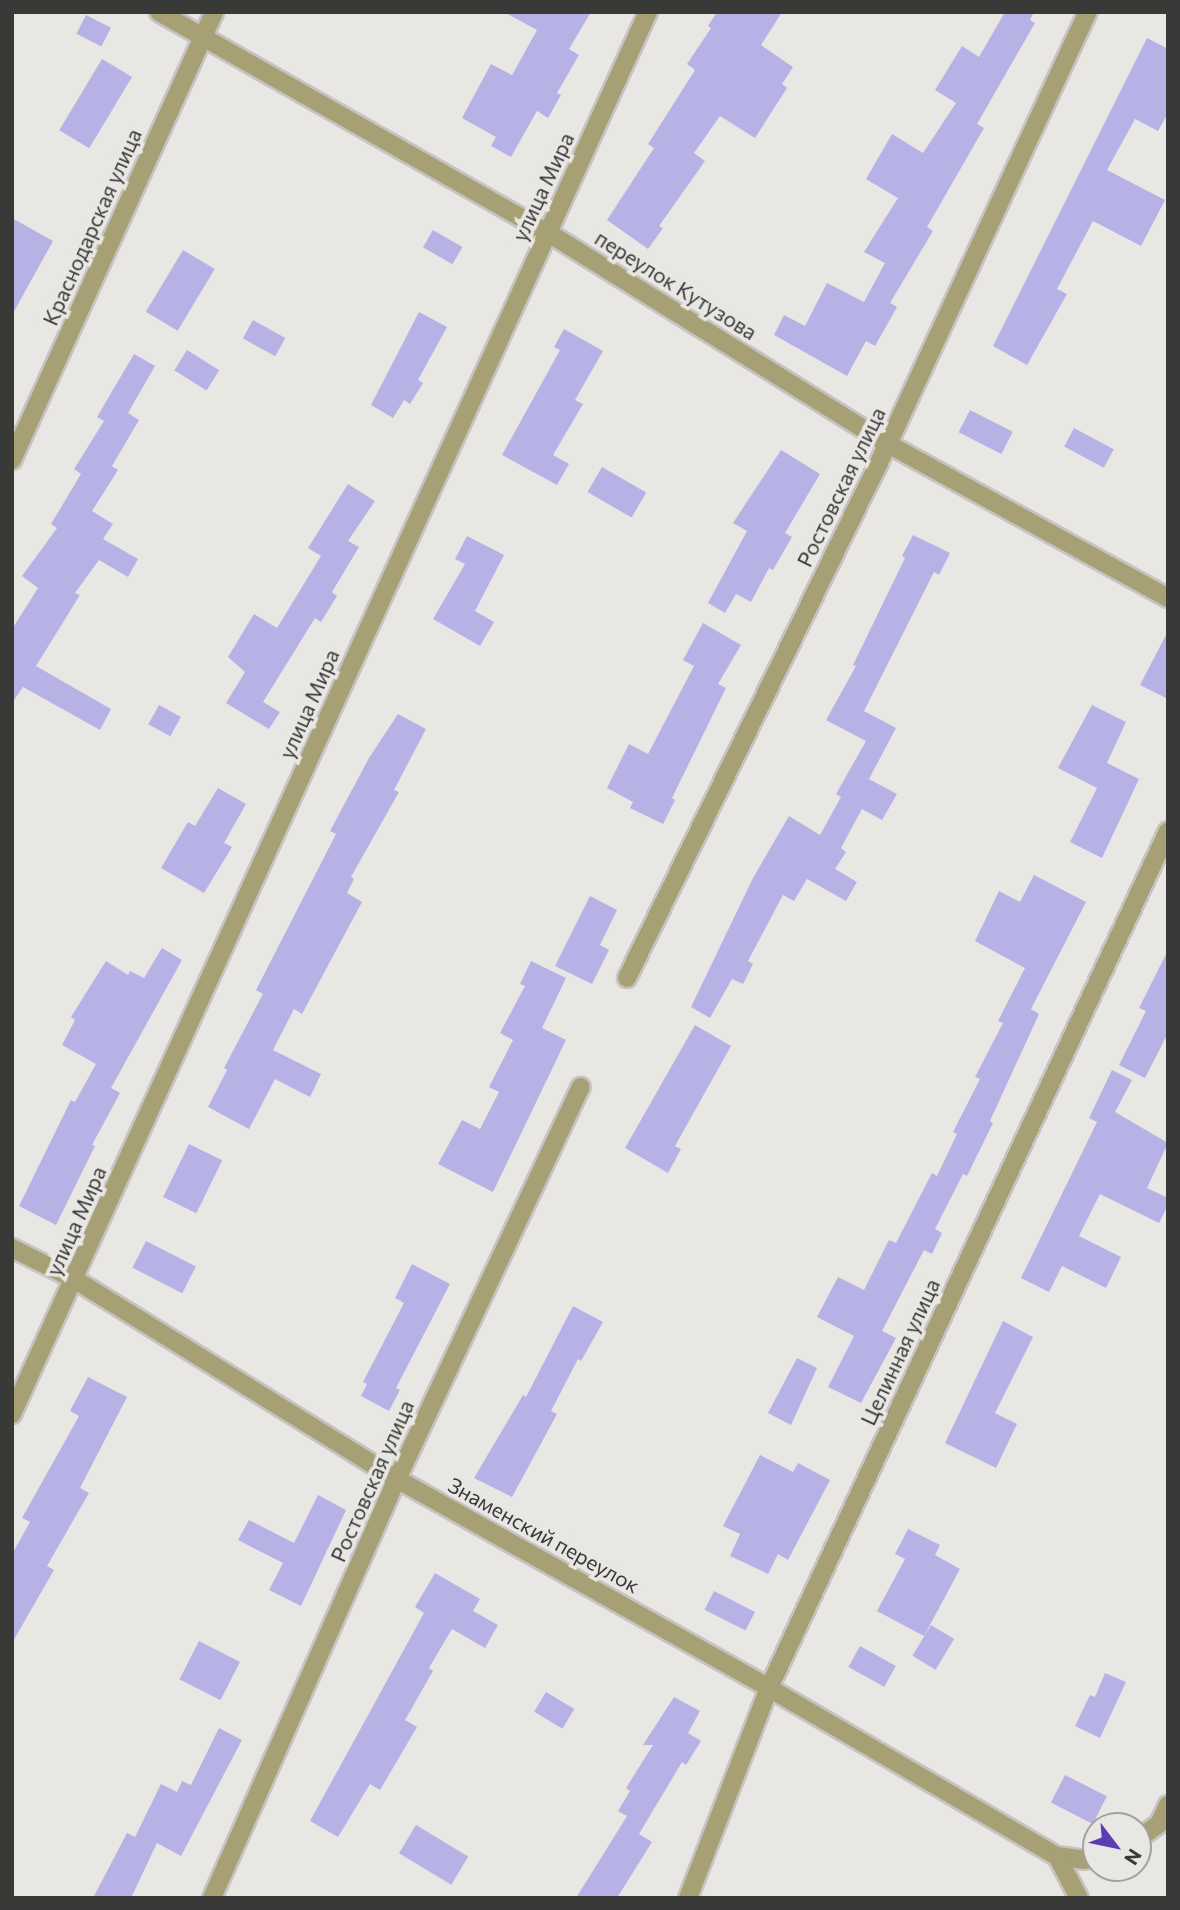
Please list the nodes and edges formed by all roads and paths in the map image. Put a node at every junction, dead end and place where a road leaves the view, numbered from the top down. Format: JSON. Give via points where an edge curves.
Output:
{"nodes":[{"id":1,"x":159,"y":12,"type":"edge"},
{"id":2,"x":214,"y":12,"type":"edge"},
{"id":3,"x":648,"y":12,"type":"edge"},
{"id":4,"x":1088,"y":12,"type":"edge"},
{"id":5,"x":202,"y":38,"type":"junction"},
{"id":6,"x":547,"y":232,"type":"junction"},
{"id":7,"x":888,"y":444,"type":"junction"},
{"id":8,"x":12,"y":460,"type":"edge"},
{"id":9,"x":1168,"y":598,"type":"edge"},
{"id":10,"x":1168,"y":831,"type":"edge"},
{"id":11,"x":628,"y":978,"type":"dead end"},
{"id":12,"x":581,"y":1087,"type":"dead end"},
{"id":13,"x":12,"y":1248,"type":"edge"},
{"id":14,"x":74,"y":1279,"type":"junction"},
{"id":15,"x":12,"y":1414,"type":"edge"},
{"id":16,"x":397,"y":1479,"type":"junction"},
{"id":17,"x":769,"y":1688,"type":"junction"},
{"id":18,"x":1168,"y":1805,"type":"edge"},
{"id":19,"x":1152,"y":1829,"type":"edge"},
{"id":20,"x":1057,"y":1856,"type":"junction"},
{"id":21,"x":1082,"y":1860,"type":"edge"},
{"id":22,"x":212,"y":1898,"type":"edge"},
{"id":23,"x":688,"y":1898,"type":"edge"},
{"id":24,"x":1079,"y":1898,"type":"edge"}],
"edges":[{"from":1,"to":5,"type":"street","name":"переулок Кутузова"},
{"from":2,"to":5,"type":"street","name":"Краснодарская улица"},
{"from":3,"to":6,"type":"street","name":"улица Мира"},
{"from":4,"to":7,"type":"street","name":"Ростовская улица"},
{"from":5,"to":6,"type":"street","name":"переулок Кутузова"},
{"from":5,"to":8,"type":"street","name":"Краснодарская улица"},
{"from":6,"to":7,"type":"street","name":"переулок Кутузова"},
{"from":6,"to":14,"type":"street","name":"улица Мира"},
{"from":7,"to":9,"type":"street","name":"переулок Кутузова"},
{"from":7,"to":11,"type":"street","name":"Ростовская улица"},
{"from":10,"to":17,"type":"street","name":"Целинная улица"},
{"from":12,"to":16,"type":"street","name":"Ростовская улица"},
{"from":13,"to":14,"type":"street","name":"Знаменский переулок"},
{"from":14,"to":15,"type":"street","name":"улица Мира"},
{"from":14,"to":16,"type":"street","name":"Знаменский переулок"},
{"from":16,"to":17,"type":"street","name":"Знаменский переулок"},
{"from":16,"to":22,"type":"street","name":"Ростовская улица"},
{"from":17,"to":20,"type":"street","name":"Знаменский переулок"},
{"from":17,"to":23,"type":"street","name":"Целинная улица"},
{"from":18,"to":19,"type":"street"},
{"from":20,"to":21,"type":"street"},
{"from":20,"to":24,"type":"street"}]}
